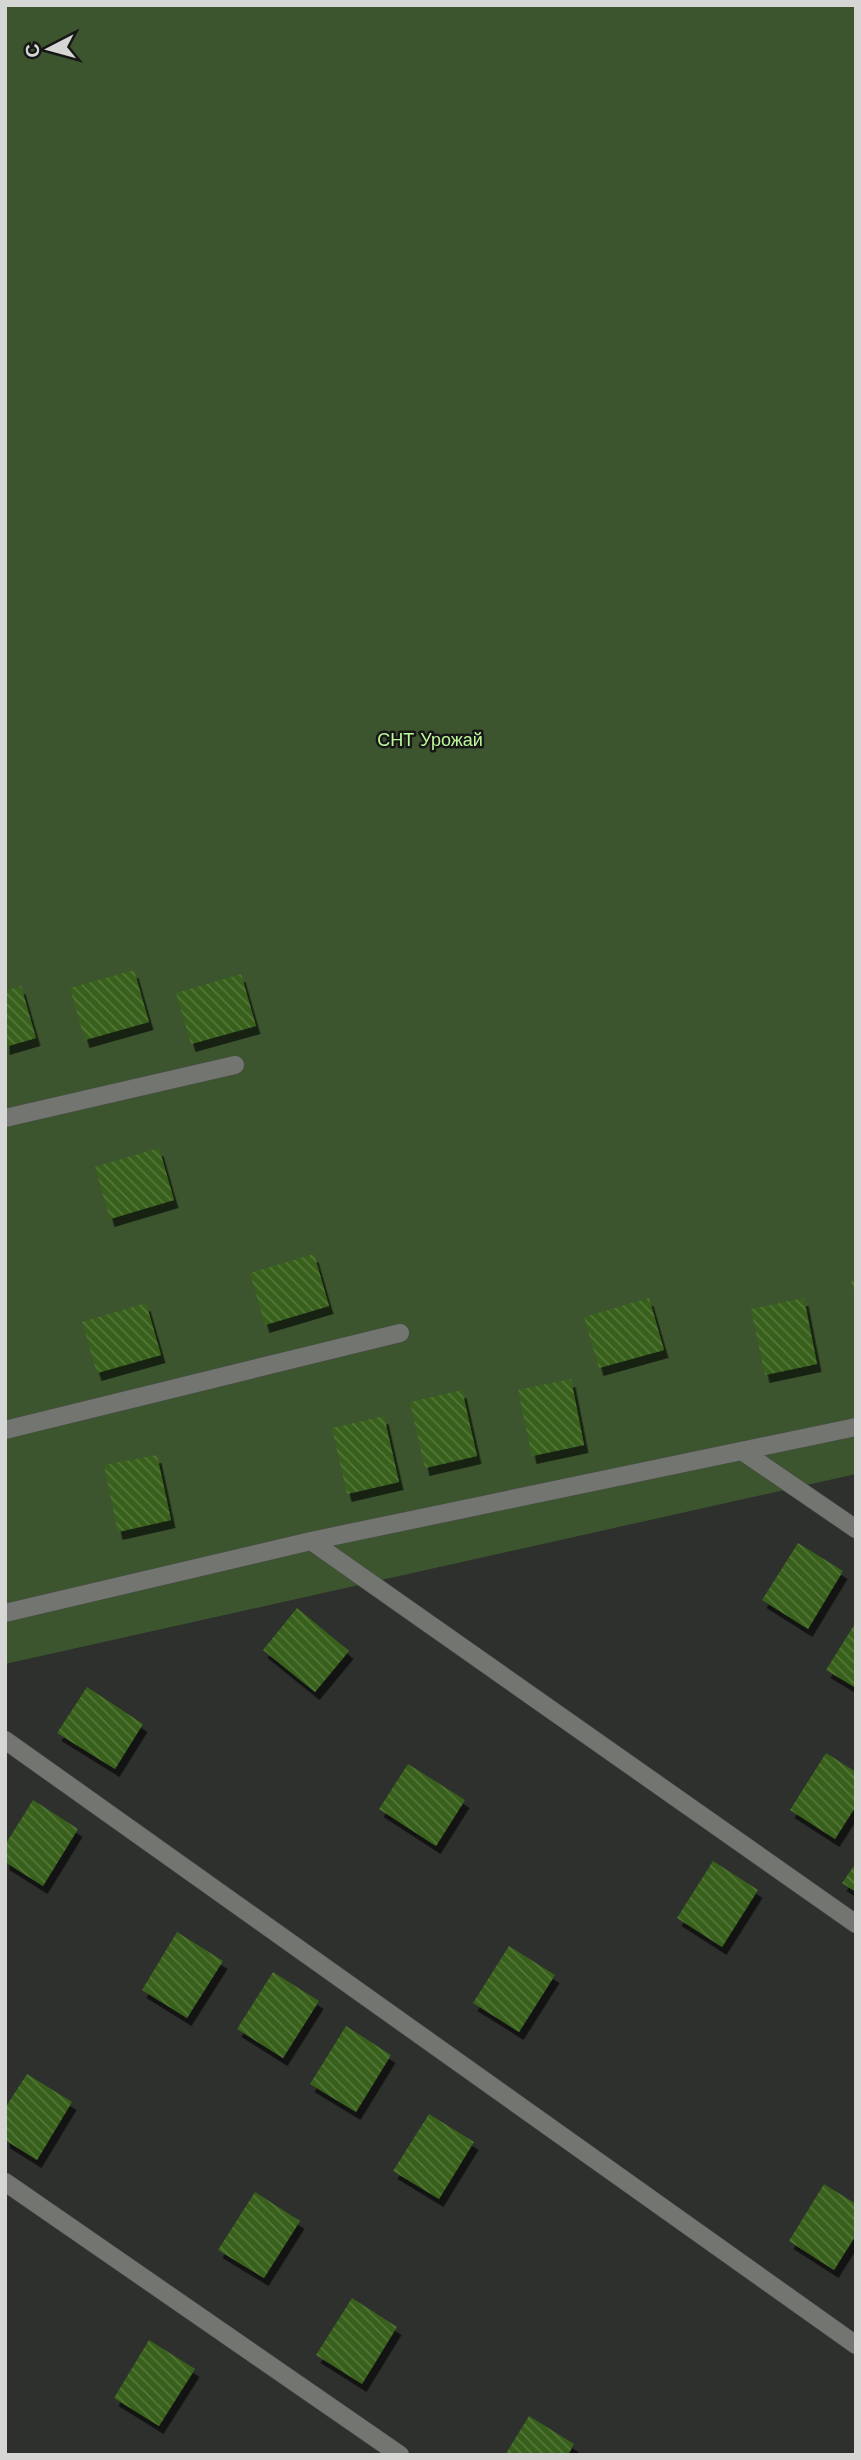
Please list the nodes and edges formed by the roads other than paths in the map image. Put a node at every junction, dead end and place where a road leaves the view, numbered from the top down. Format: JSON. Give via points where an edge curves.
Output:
{"nodes":[{"id":1,"x":234,"y":1065,"type":"dead end"},
{"id":2,"x":5,"y":1118,"type":"edge"},
{"id":3,"x":400,"y":1332,"type":"dead end"},
{"id":4,"x":856,"y":1427,"type":"edge"},
{"id":5,"x":5,"y":1430,"type":"edge"},
{"id":6,"x":742,"y":1451,"type":"junction"},
{"id":7,"x":856,"y":1529,"type":"edge"},
{"id":8,"x":311,"y":1541,"type":"junction"},
{"id":9,"x":5,"y":1613,"type":"edge"},
{"id":10,"x":5,"y":1740,"type":"edge"},
{"id":11,"x":856,"y":1924,"type":"edge"},
{"id":12,"x":5,"y":2182,"type":"edge"},
{"id":13,"x":856,"y":2345,"type":"edge"},
{"id":14,"x":400,"y":2455,"type":"edge"}],
"edges":[{"from":1,"to":2,"type":"street"},
{"from":3,"to":5,"type":"street"},
{"from":4,"to":6,"type":"street"},
{"from":6,"to":7,"type":"street"},
{"from":6,"to":8,"type":"street"},
{"from":8,"to":9,"type":"street"},
{"from":8,"to":11,"type":"street"},
{"from":10,"to":13,"type":"street"},
{"from":12,"to":14,"type":"street"}]}
